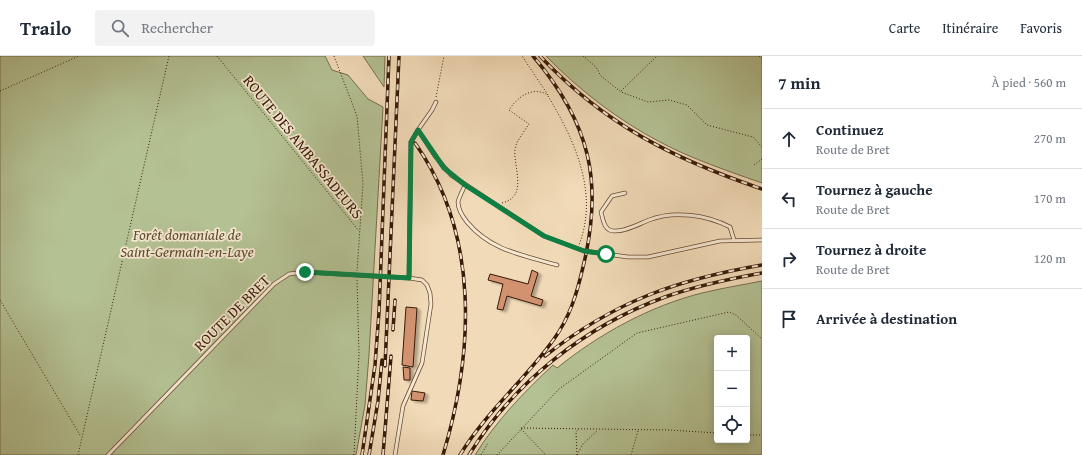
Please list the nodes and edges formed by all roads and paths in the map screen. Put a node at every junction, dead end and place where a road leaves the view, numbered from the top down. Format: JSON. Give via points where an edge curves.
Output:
{"nodes":[{"id":1,"x":79,"y":56,"type":"edge"},
{"id":2,"x":169,"y":56,"type":"edge"},
{"id":3,"x":217,"y":56,"type":"edge"},
{"id":4,"x":334,"y":56,"type":"edge"},
{"id":5,"x":444,"y":56,"type":"edge"},
{"id":6,"x":522,"y":56,"type":"edge"},
{"id":7,"x":583,"y":56,"type":"edge"},
{"id":8,"x":657,"y":56,"type":"edge"},
{"id":9,"x":759,"y":56,"type":"edge"},
{"id":10,"x":762,"y":58,"type":"edge"},
{"id":11,"x":0,"y":92,"type":"edge"},
{"id":12,"x":620,"y":92,"type":"junction"},
{"id":13,"x":548,"y":95,"type":"junction"},
{"id":14,"x":436,"y":102,"type":"joint"},
{"id":15,"x":418,"y":130,"type":"junction"},
{"id":16,"x":762,"y":147,"type":"edge"},
{"id":17,"x":762,"y":159,"type":"edge"},
{"id":18,"x":754,"y":165,"type":"dead end"},
{"id":19,"x":465,"y":185,"type":"junction"},
{"id":20,"x":625,"y":193,"type":"dead end"},
{"id":21,"x":491,"y":201,"type":"junction"},
{"id":22,"x":359,"y":232,"type":"junction"},
{"id":23,"x":734,"y":240,"type":"junction"},
{"id":24,"x":762,"y":240,"type":"edge"},
{"id":25,"x":578,"y":248,"type":"junction"},
{"id":26,"x":557,"y":265,"type":"dead end"},
{"id":27,"x":357,"y":276,"type":"junction"},
{"id":28,"x":409,"y":278,"type":"junction"},
{"id":29,"x":0,"y":300,"type":"edge"},
{"id":30,"x":762,"y":339,"type":"edge"},
{"id":31,"x":521,"y":428,"type":"junction"},
{"id":32,"x":579,"y":429,"type":"junction"},
{"id":33,"x":598,"y":430,"type":"junction"},
{"id":34,"x":638,"y":430,"type":"junction"},
{"id":35,"x":714,"y":433,"type":"edge"},
{"id":36,"x":750,"y":435,"type":"edge"},
{"id":37,"x":81,"y":436,"type":"junction"},
{"id":38,"x":762,"y":436,"type":"edge"},
{"id":39,"x":488,"y":443,"type":"dead end"},
{"id":40,"x":78,"y":455,"type":"edge"},
{"id":41,"x":108,"y":455,"type":"edge"},
{"id":42,"x":354,"y":455,"type":"edge"},
{"id":43,"x":395,"y":455,"type":"edge"},
{"id":44,"x":481,"y":455,"type":"edge"},
{"id":45,"x":497,"y":455,"type":"edge"},
{"id":46,"x":546,"y":455,"type":"edge"},
{"id":47,"x":577,"y":455,"type":"edge"},
{"id":48,"x":631,"y":455,"type":"edge"}],
"edges":[{"from":1,"to":11,"type":"path"},
{"from":2,"to":37,"type":"path"},
{"from":3,"to":22,"type":"path","name":"ROUTE DES AMBASSADEURS"},
{"from":4,"to":22,"type":"path","via":[[357,116],[363,184]]},
{"from":5,"to":14,"type":"path"},
{"from":6,"to":13,"type":"path"},
{"from":7,"to":12,"type":"path"},
{"from":8,"to":12,"type":"path"},
{"from":9,"to":10,"type":"path"},
{"from":12,"to":16,"type":"path","via":[[648,102],[669,100],[687,105],[707,125],[753,137]]},
{"from":13,"to":21,"type":"path","via":[[540,90],[530,92],[521,96],[509,110],[529,124],[516,146],[518,184],[516,192],[504,203]]},
{"from":13,"to":25,"type":"path","via":[[576,150],[586,187],[585,226]]},
{"from":14,"to":15,"type":"lane"},
{"from":15,"to":19,"type":"lane","via":[[444,168]]},
{"from":15,"to":28,"type":"lane","via":[[411,142]]},
{"from":17,"to":18,"type":"path"},
{"from":19,"to":21,"type":"lane"},
{"from":19,"to":26,"type":"lane","via":[[458,201],[459,208],[463,218],[482,238],[494,246]]},
{"from":20,"to":23,"type":"lane","via":[[612,196],[601,212],[607,229],[613,232],[651,219],[692,215],[715,219],[730,227]]},
{"from":21,"to":25,"type":"lane","via":[[544,236]]},
{"from":22,"to":27,"type":"path"},
{"from":23,"to":24,"type":"lane"},
{"from":23,"to":25,"type":"lane","via":[[648,257],[591,253]]},
{"from":27,"to":28,"type":"lane","name":"ROUTE DE BRET","bridge":true},
{"from":27,"to":41,"type":"lane","name":"ROUTE DE BRET","via":[[305,272],[289,274],[274,284]]},
{"from":27,"to":42,"type":"path","via":[[359,354]]},
{"from":28,"to":43,"type":"lane","name":"ROUTE DE BRET","via":[[422,280],[430,292],[431,304],[422,363],[403,406]]},
{"from":29,"to":37,"type":"path"},
{"from":30,"to":31,"type":"path","via":[[736,314],[729,312],[636,334],[559,389]]},
{"from":31,"to":32,"type":"path"},
{"from":31,"to":45,"type":"path"},
{"from":31,"to":46,"type":"path"},
{"from":32,"to":33,"type":"path"},
{"from":32,"to":47,"type":"path","via":[[576,432]]},
{"from":33,"to":34,"type":"path"},
{"from":33,"to":47,"type":"path","via":[[583,444]]},
{"from":34,"to":35,"type":"path"},
{"from":34,"to":48,"type":"path"},
{"from":36,"to":38,"type":"path"},
{"from":37,"to":40,"type":"path"},
{"from":39,"to":44,"type":"path"}]}
